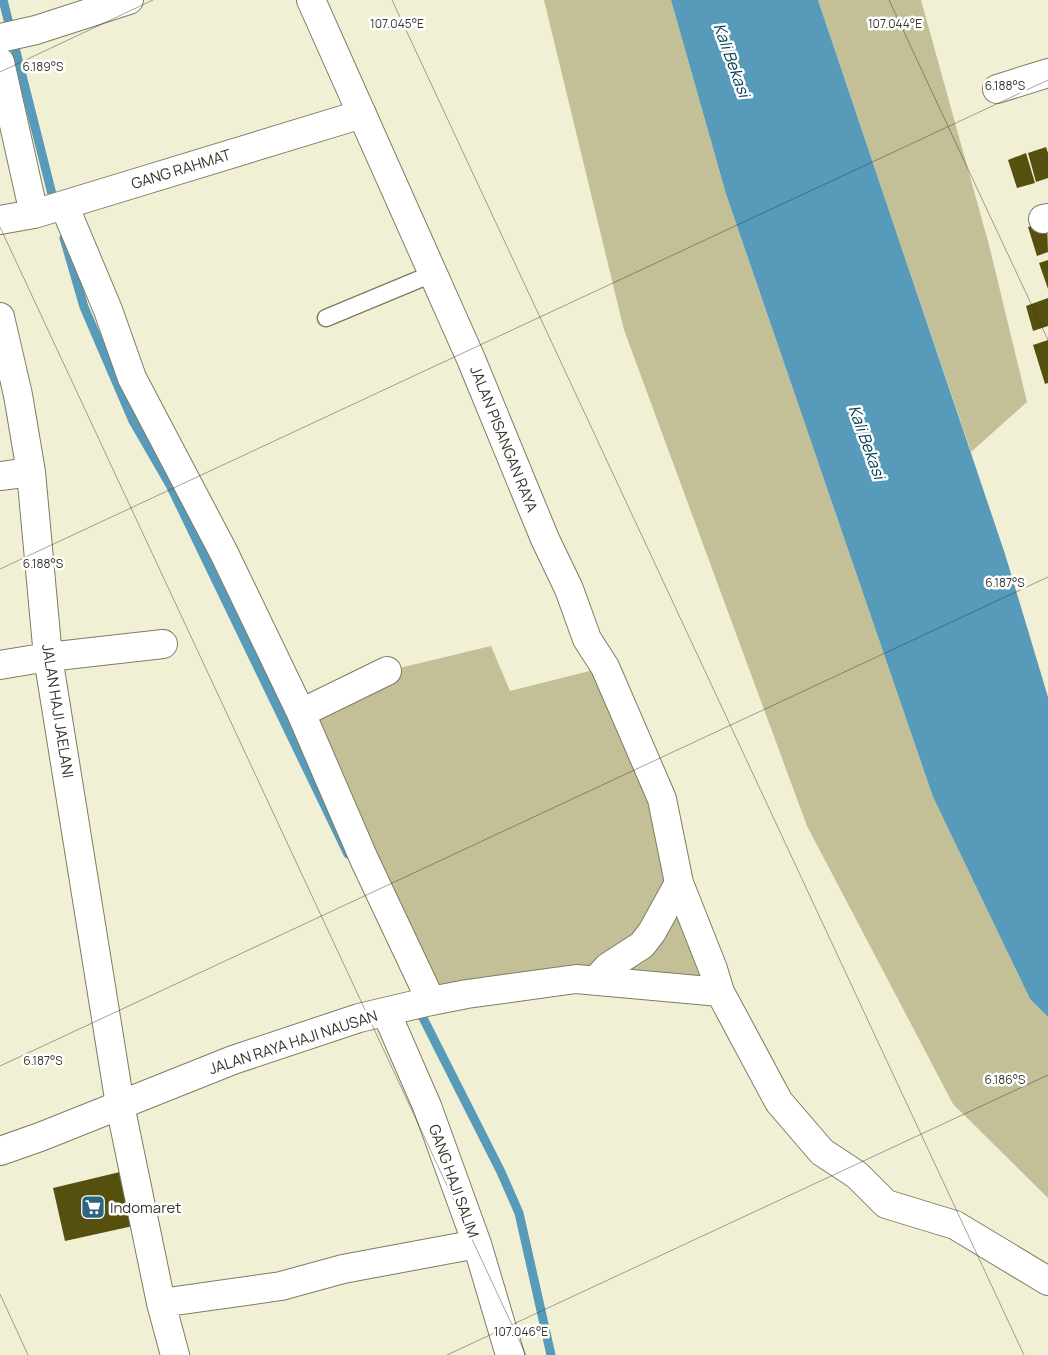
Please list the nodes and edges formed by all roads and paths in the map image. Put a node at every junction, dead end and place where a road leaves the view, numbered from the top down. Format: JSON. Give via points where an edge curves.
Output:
{"nodes":[{"id":1,"x":129,"y":0,"type":"edge"},
{"id":2,"x":311,"y":0,"type":"edge"},
{"id":3,"x":2,"y":46,"type":"edge"},
{"id":4,"x":1048,"y":73,"type":"edge"},
{"id":5,"x":998,"y":89,"type":"dead end"},
{"id":6,"x":362,"y":114,"type":"junction"},
{"id":7,"x":64,"y":205,"type":"junction"},
{"id":8,"x":34,"y":214,"type":"junction"},
{"id":9,"x":0,"y":220,"type":"edge"},
{"id":10,"x":432,"y":274,"type":"junction"},
{"id":11,"x":0,"y":318,"type":"edge"},
{"id":12,"x":326,"y":318,"type":"dead end"},
{"id":13,"x":9,"y":396,"type":"edge"},
{"id":14,"x":31,"y":472,"type":"junction"},
{"id":15,"x":0,"y":476,"type":"edge"},
{"id":16,"x":163,"y":644,"type":"dead end"},
{"id":17,"x":48,"y":657,"type":"junction"},
{"id":18,"x":0,"y":665,"type":"edge"},
{"id":19,"x":387,"y":671,"type":"dead end"},
{"id":20,"x":301,"y":713,"type":"junction"},
{"id":21,"x":674,"y":892,"type":"junction"},
{"id":22,"x":597,"y":979,"type":"junction"},
{"id":23,"x":720,"y":992,"type":"junction"},
{"id":24,"x":431,"y":1001,"type":"junction"},
{"id":25,"x":386,"y":1012,"type":"junction"},
{"id":26,"x":120,"y":1105,"type":"junction"},
{"id":27,"x":0,"y":1151,"type":"edge"},
{"id":28,"x":477,"y":1244,"type":"junction"},
{"id":29,"x":1048,"y":1281,"type":"edge"},
{"id":30,"x":161,"y":1303,"type":"junction"},
{"id":31,"x":175,"y":1355,"type":"edge"},
{"id":32,"x":510,"y":1355,"type":"edge"}],
"edges":[{"from":1,"to":3,"type":"street","via":[[36,30]]},
{"from":2,"to":6,"type":"street","name":"JALAN PISANGAN RAYA"},
{"from":3,"to":8,"type":"street"},
{"from":4,"to":5,"type":"street"},
{"from":6,"to":7,"type":"street","name":"GANG RAHMAT"},
{"from":6,"to":10,"type":"street","name":"JALAN PISANGAN RAYA"},
{"from":7,"to":8,"type":"street","name":"GANG RAHMAT"},
{"from":7,"to":20,"type":"street","via":[[108,310],[132,378],[224,553]]},
{"from":8,"to":9,"type":"street","name":"GANG RAHMAT"},
{"from":10,"to":12,"type":"lane"},
{"from":10,"to":21,"type":"street","name":"JALAN PISANGAN RAYA","via":[[569,589],[587,639],[605,667],[662,799]]},
{"from":11,"to":13,"type":"street","name":"JALAN HAJI JAELANI"},
{"from":13,"to":14,"type":"street","name":"JALAN HAJI JAELANI"},
{"from":14,"to":15,"type":"street"},
{"from":14,"to":17,"type":"street","name":"JALAN HAJI JAELANI"},
{"from":16,"to":17,"type":"street"},
{"from":17,"to":18,"type":"street"},
{"from":17,"to":26,"type":"street","name":"JALAN HAJI JAELANI"},
{"from":19,"to":20,"type":"street"},
{"from":20,"to":24,"type":"street"},
{"from":21,"to":22,"type":"street","via":[[642,945],[608,966]]},
{"from":21,"to":23,"type":"street","name":"JALAN PISANGAN RAYA","via":[[713,969]]},
{"from":22,"to":23,"type":"street","name":"JALAN RAYA HAJI NAUSAN"},
{"from":22,"to":24,"type":"street","name":"JALAN RAYA HAJI NAUSAN","via":[[576,979]]},
{"from":23,"to":29,"type":"street","name":"JALAN PISANGAN RAYA","via":[[779,1102],[822,1152],[856,1175],[886,1204],[955,1225]]},
{"from":24,"to":25,"type":"street","name":"JALAN RAYA HAJI NAUSAN"},
{"from":25,"to":26,"type":"street","name":"JALAN RAYA HAJI NAUSAN","via":[[233,1060]]},
{"from":25,"to":28,"type":"street","name":"GANG HAJI SALIM","via":[[427,1106]]},
{"from":26,"to":27,"type":"street","name":"JALAN RAYA HAJI NAUSAN"},
{"from":26,"to":30,"type":"street","name":"JALAN HAJI JAELANI"},
{"from":28,"to":30,"type":"street","via":[[343,1269],[281,1286]]},
{"from":28,"to":32,"type":"street","name":"GANG HAJI SALIM"},
{"from":30,"to":31,"type":"street","name":"JALAN HAJI JAELANI"}]}
